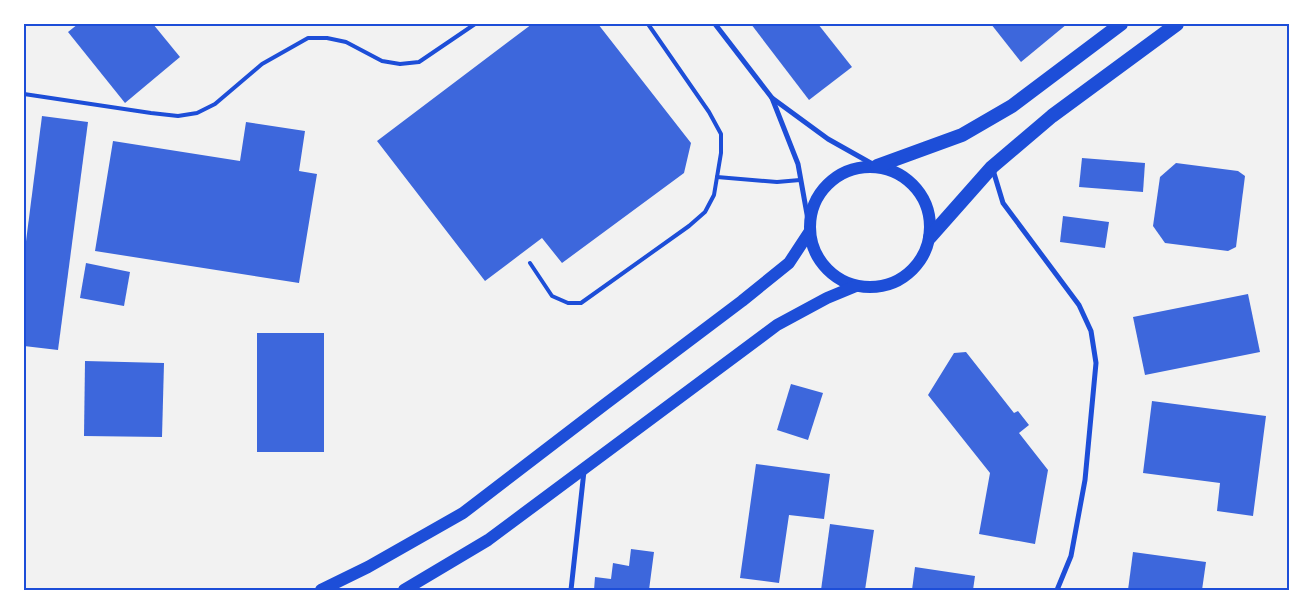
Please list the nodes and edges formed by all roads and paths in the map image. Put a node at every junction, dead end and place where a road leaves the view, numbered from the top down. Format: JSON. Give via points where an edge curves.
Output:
{"nodes":[{"id":1,"x":475,"y":24,"type":"edge"},
{"id":2,"x":648,"y":24,"type":"edge"},
{"id":3,"x":715,"y":24,"type":"edge"},
{"id":4,"x":1121,"y":24,"type":"edge"},
{"id":5,"x":1177,"y":24,"type":"edge"},
{"id":6,"x":24,"y":94,"type":"edge"},
{"id":7,"x":772,"y":98,"type":"junction"},
{"id":8,"x":877,"y":166,"type":"junction"},
{"id":9,"x":992,"y":167,"type":"junction"},
{"id":10,"x":716,"y":177,"type":"junction"},
{"id":11,"x":800,"y":180,"type":"junction"},
{"id":12,"x":810,"y":231,"type":"junction"},
{"id":13,"x":930,"y":237,"type":"junction"},
{"id":14,"x":530,"y":263,"type":"dead end"},
{"id":15,"x":856,"y":286,"type":"junction"},
{"id":16,"x":584,"y":468,"type":"junction"},
{"id":17,"x":321,"y":590,"type":"edge"},
{"id":18,"x":404,"y":590,"type":"edge"},
{"id":19,"x":572,"y":590,"type":"edge"},
{"id":20,"x":1057,"y":590,"type":"edge"}],
"edges":[{"from":1,"to":6,"type":"lane","via":[[419,62],[400,64],[382,61],[346,42],[308,38],[262,64],[215,104],[197,113],[178,116]]},
{"from":2,"to":10,"type":"lane","via":[[721,134]]},
{"from":3,"to":7,"type":"street"},
{"from":4,"to":8,"type":"highway","via":[[1004,111],[962,135]]},
{"from":5,"to":9,"type":"highway","via":[[1052,116]]},
{"from":7,"to":8,"type":"street","via":[[828,138]]},
{"from":7,"to":11,"type":"street","via":[[798,164]]},
{"from":8,"to":12,"type":"main road","via":[[859,167],[828,183],[817,197]]},
{"from":8,"to":13,"type":"main road","via":[[896,172],[912,183],[924,199],[930,218]]},
{"from":9,"to":13,"type":"highway"},
{"from":9,"to":20,"type":"street","via":[[1003,203],[1079,305],[1091,331],[1096,364],[1083,489],[1071,556]]},
{"from":10,"to":11,"type":"lane","via":[[777,182]]},
{"from":10,"to":14,"type":"lane","via":[[714,195],[705,212],[581,303],[568,303],[552,296]]},
{"from":11,"to":12,"type":"street"},
{"from":12,"to":15,"type":"main road","via":[[814,250],[824,266],[838,278]]},
{"from":12,"to":17,"type":"main road","via":[[789,263],[463,513]]},
{"from":13,"to":15,"type":"main road","via":[[924,256],[895,282],[876,287]]},
{"from":15,"to":16,"type":"main road","via":[[777,325]]},
{"from":16,"to":18,"type":"main road","via":[[488,540]]},
{"from":16,"to":19,"type":"street"}]}
